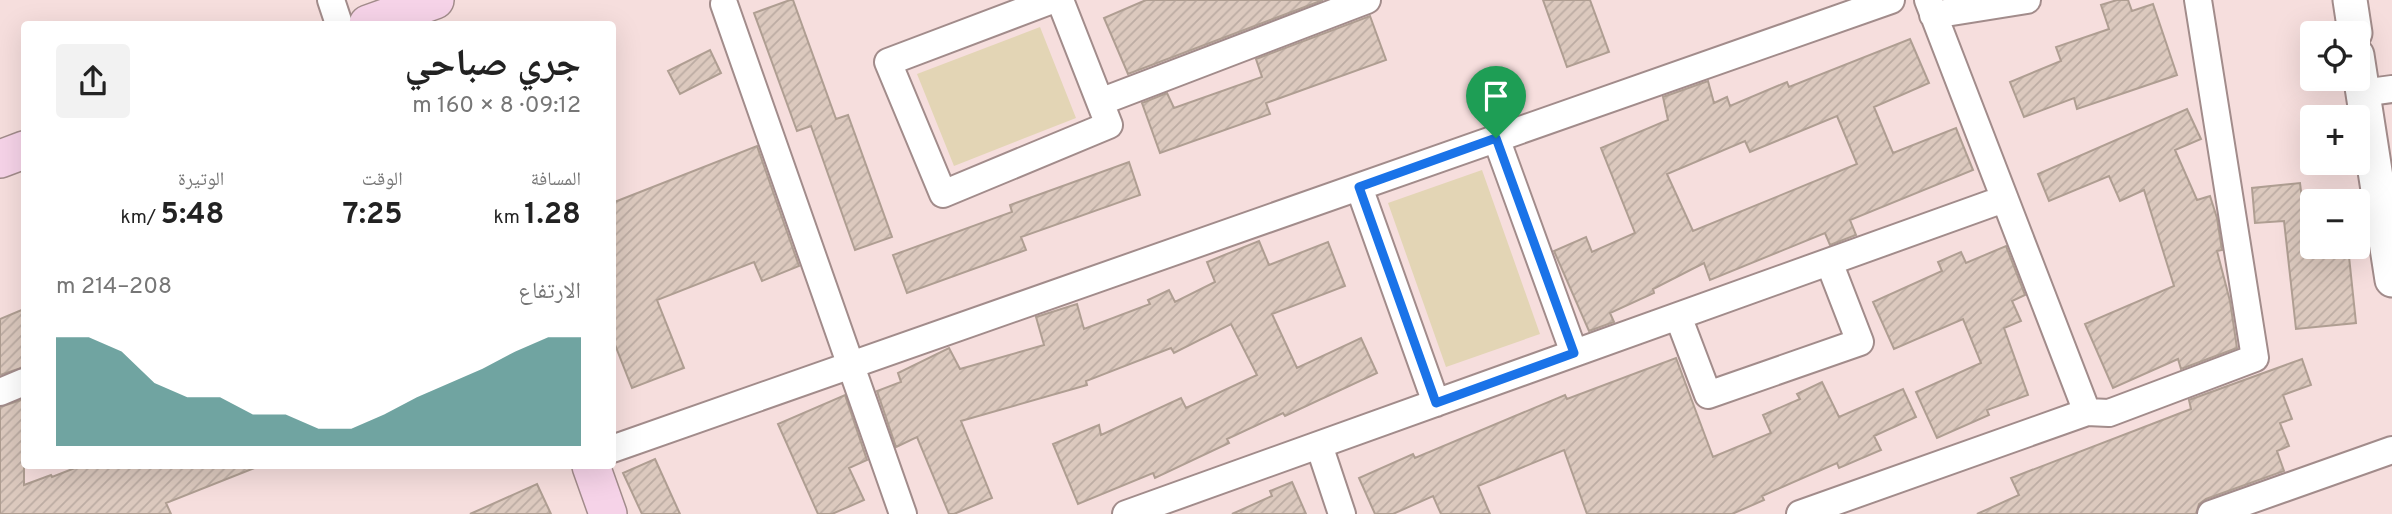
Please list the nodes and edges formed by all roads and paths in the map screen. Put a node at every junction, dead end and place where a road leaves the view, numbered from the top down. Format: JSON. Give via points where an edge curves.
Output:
{"nodes":[{"id":1,"x":331,"y":0,"type":"edge"},
{"id":2,"x":1052,"y":0,"type":"edge"},
{"id":3,"x":1060,"y":0,"type":"edge"},
{"id":4,"x":1367,"y":0,"type":"edge"},
{"id":5,"x":1891,"y":0,"type":"edge"},
{"id":6,"x":2027,"y":0,"type":"edge"},
{"id":7,"x":2198,"y":0,"type":"edge"},
{"id":8,"x":2350,"y":0,"type":"edge"},
{"id":9,"x":724,"y":4,"type":"dead end"},
{"id":10,"x":1931,"y":7,"type":"edge"},
{"id":11,"x":431,"y":9,"type":"edge"},
{"id":12,"x":338,"y":21,"type":"edge"},
{"id":13,"x":381,"y":21,"type":"edge"},
{"id":14,"x":2353,"y":21,"type":"edge"},
{"id":15,"x":2377,"y":91,"type":"edge"},
{"id":16,"x":1100,"y":102,"type":"junction"},
{"id":17,"x":1496,"y":138,"type":"junction"},
{"id":18,"x":21,"y":151,"type":"edge"},
{"id":19,"x":0,"y":159,"type":"edge"},
{"id":20,"x":1359,"y":187,"type":"junction"},
{"id":21,"x":2004,"y":199,"type":"junction"},
{"id":22,"x":1829,"y":262,"type":"junction"},
{"id":23,"x":2392,"y":280,"type":"edge"},
{"id":24,"x":1678,"y":316,"type":"junction"},
{"id":25,"x":1574,"y":353,"type":"junction"},
{"id":26,"x":851,"y":365,"type":"junction"},
{"id":27,"x":21,"y":383,"type":"edge"},
{"id":28,"x":0,"y":392,"type":"edge"},
{"id":29,"x":1436,"y":403,"type":"junction"},
{"id":30,"x":2087,"y":412,"type":"junction"},
{"id":31,"x":1319,"y":444,"type":"junction"},
{"id":32,"x":616,"y":448,"type":"edge"},
{"id":33,"x":2392,"y":450,"type":"edge"},
{"id":34,"x":592,"y":469,"type":"edge"},
{"id":35,"x":608,"y":514,"type":"edge"},
{"id":36,"x":903,"y":514,"type":"edge"},
{"id":37,"x":1126,"y":514,"type":"edge"},
{"id":38,"x":1342,"y":514,"type":"edge"},
{"id":39,"x":1800,"y":514,"type":"edge"},
{"id":40,"x":2211,"y":514,"type":"edge"}],
"edges":[{"from":1,"to":12,"type":"street"},
{"from":2,"to":16,"type":"street","via":[[888,62],[943,194],[1109,125]]},
{"from":3,"to":16,"type":"street"},
{"from":4,"to":16,"type":"street"},
{"from":5,"to":17,"type":"street"},
{"from":6,"to":10,"type":"street"},
{"from":7,"to":30,"type":"street","via":[[2255,358],[2109,413]]},
{"from":8,"to":14,"type":"street"},
{"from":9,"to":26,"type":"street"},
{"from":10,"to":21,"type":"street"},
{"from":11,"to":13,"type":"main road"},
{"from":15,"to":23,"type":"street"},
{"from":17,"to":20,"type":"street"},
{"from":17,"to":25,"type":"street"},
{"from":18,"to":19,"type":"main road"},
{"from":20,"to":26,"type":"street"},
{"from":20,"to":29,"type":"street"},
{"from":21,"to":22,"type":"street"},
{"from":21,"to":30,"type":"street"},
{"from":22,"to":24,"type":"street"},
{"from":22,"to":24,"type":"street","via":[[1860,342],[1708,395]]},
{"from":24,"to":25,"type":"street"},
{"from":25,"to":29,"type":"street"},
{"from":26,"to":32,"type":"street"},
{"from":26,"to":36,"type":"street"},
{"from":27,"to":28,"type":"street"},
{"from":29,"to":31,"type":"street"},
{"from":30,"to":39,"type":"street"},
{"from":31,"to":37,"type":"street"},
{"from":31,"to":38,"type":"street"},
{"from":33,"to":40,"type":"street"},
{"from":34,"to":35,"type":"main road"}]}
